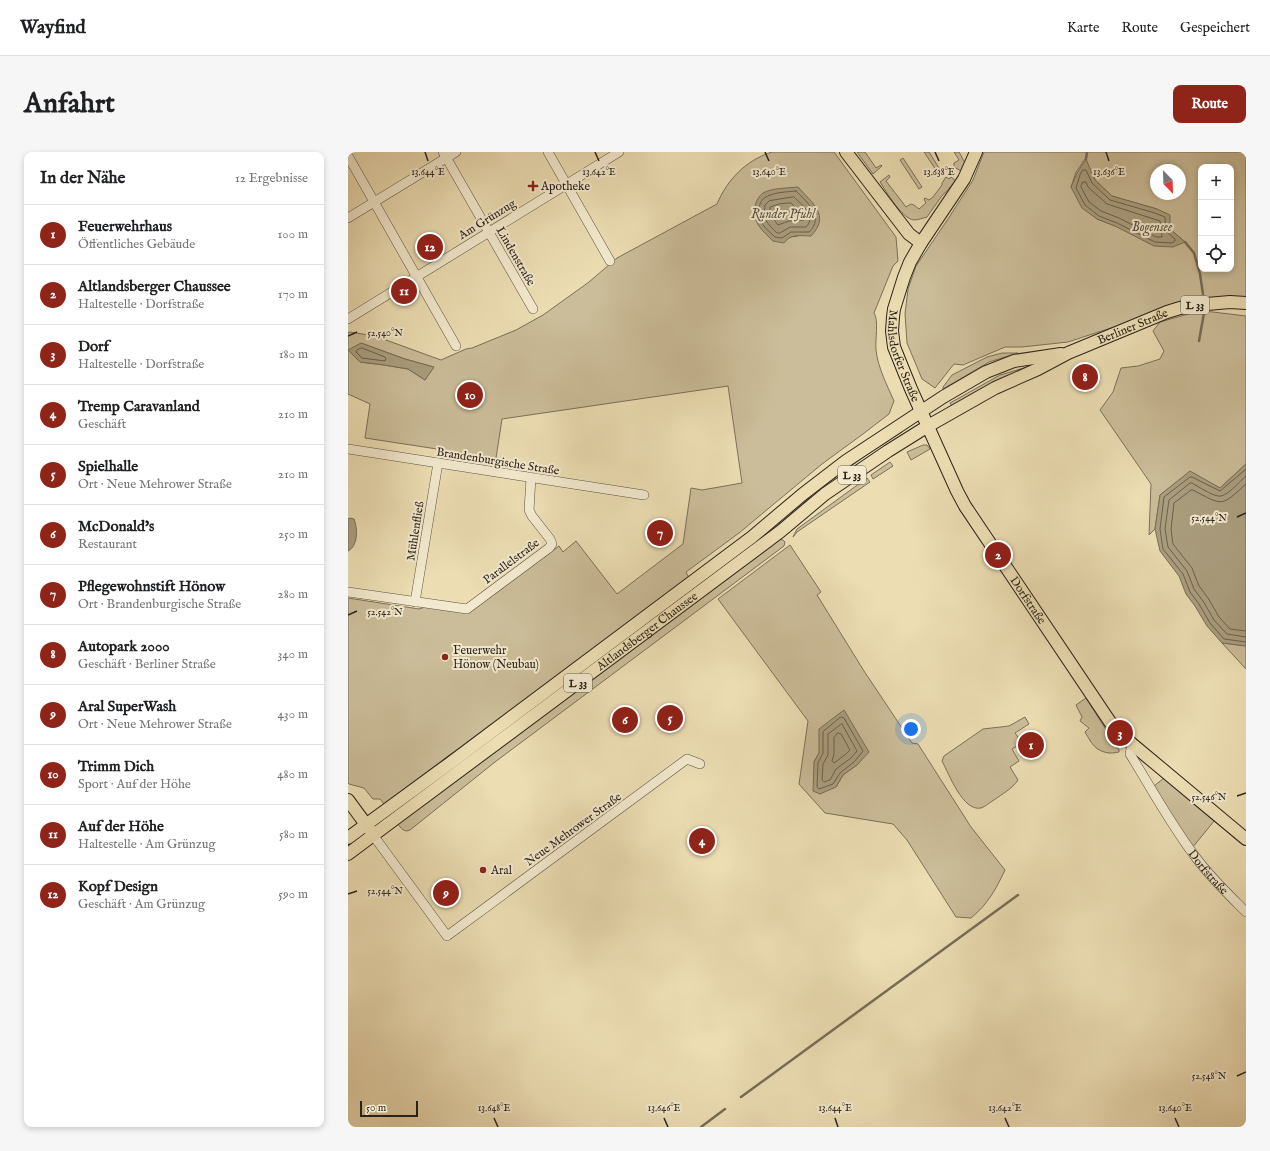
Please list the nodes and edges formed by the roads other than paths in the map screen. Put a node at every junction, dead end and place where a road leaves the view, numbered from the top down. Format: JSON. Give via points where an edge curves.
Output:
{"nodes":[{"id":1,"x":456,"y":152,"type":"edge"},
{"id":2,"x":548,"y":152,"type":"edge"},
{"id":3,"x":619,"y":152,"type":"edge"},
{"id":4,"x":846,"y":152,"type":"edge"},
{"id":5,"x":976,"y":152,"type":"edge"},
{"id":6,"x":444,"y":155,"type":"edge"},
{"id":7,"x":348,"y":156,"type":"edge"},
{"id":8,"x":566,"y":184,"type":"junction"},
{"id":9,"x":374,"y":202,"type":"junction"},
{"id":10,"x":348,"y":218,"type":"edge"},
{"id":11,"x":489,"y":232,"type":"junction"},
{"id":12,"x":921,"y":243,"type":"junction"},
{"id":13,"x":610,"y":260,"type":"dead end"},
{"id":14,"x":417,"y":276,"type":"junction"},
{"id":15,"x":1246,"y":303,"type":"edge"},
{"id":16,"x":533,"y":309,"type":"dead end"},
{"id":17,"x":348,"y":319,"type":"edge"},
{"id":18,"x":456,"y":346,"type":"dead end"},
{"id":19,"x":1068,"y":353,"type":"junction"},
{"id":20,"x":921,"y":411,"type":"junction"},
{"id":21,"x":928,"y":426,"type":"junction"},
{"id":22,"x":348,"y":450,"type":"edge"},
{"id":23,"x":438,"y":463,"type":"junction"},
{"id":24,"x":531,"y":478,"type":"junction"},
{"id":25,"x":644,"y":495,"type":"dead end"},
{"id":26,"x":348,"y":592,"type":"edge"},
{"id":27,"x":415,"y":602,"type":"junction"},
{"id":28,"x":1132,"y":744,"type":"junction"},
{"id":29,"x":700,"y":764,"type":"dead end"},
{"id":30,"x":348,"y":800,"type":"edge"},
{"id":31,"x":366,"y":825,"type":"junction"},
{"id":32,"x":373,"y":835,"type":"junction"},
{"id":33,"x":348,"y":838,"type":"edge"},
{"id":34,"x":1246,"y":839,"type":"edge"},
{"id":35,"x":348,"y":854,"type":"edge"},
{"id":36,"x":1246,"y":912,"type":"edge"}],
"edges":[{"from":1,"to":6,"type":"street"},
{"from":2,"to":8,"type":"street"},
{"from":3,"to":8,"type":"street","name":"Am Grünzug"},
{"from":4,"to":12,"type":"main road","via":[[909,234]]},
{"from":5,"to":12,"type":"main road","name":"Mahlsdorfer Straße","via":[[964,179]]},
{"from":6,"to":9,"type":"street"},
{"from":6,"to":11,"type":"street","name":"Lindenstraße"},
{"from":7,"to":9,"type":"street"},
{"from":8,"to":11,"type":"street","name":"Am Grünzug"},
{"from":8,"to":13,"type":"street"},
{"from":9,"to":10,"type":"street"},
{"from":9,"to":14,"type":"street"},
{"from":11,"to":14,"type":"street","name":"Am Grünzug"},
{"from":11,"to":16,"type":"street","name":"Lindenstraße"},
{"from":12,"to":20,"type":"main road","name":"Mahlsdorfer Straße","via":[[904,277],[894,309],[892,332],[894,347]]},
{"from":14,"to":17,"type":"street","name":"Am Grünzug"},
{"from":14,"to":18,"type":"street"},
{"from":15,"to":19,"type":"main road","name":"Berliner Straße","number":"L 33","via":[[1218,303],[1180,308]]},
{"from":19,"to":20,"type":"main road","name":"Berliner Straße","number":"L 33","via":[[1014,361],[1000,366]]},
{"from":19,"to":21,"type":"main road","name":"Berliner Straße","number":"L 33","via":[[995,388]]},
{"from":20,"to":21,"type":"main road","name":"Mahlsdorfer Straße"},
{"from":20,"to":31,"type":"main road","name":"Altlandsberger Chaussee","number":"L 33","via":[[840,466],[752,537]]},
{"from":21,"to":28,"type":"main road","name":"Dorfstraße","via":[[968,510],[1106,716]]},
{"from":21,"to":32,"type":"main road","name":"Altlandsberger Chaussee","number":"L 33","via":[[825,494],[781,531]]},
{"from":22,"to":23,"type":"street","name":"Brandenburgische Straße"},
{"from":23,"to":24,"type":"street","name":"Brandenburgische Straße"},
{"from":23,"to":27,"type":"street","name":"Mühlenfließ"},
{"from":24,"to":25,"type":"street","name":"Brandenburgische Straße"},
{"from":24,"to":27,"type":"street","name":"Parallelstraße","via":[[529,510],[552,544],[467,609]]},
{"from":26,"to":27,"type":"street"},
{"from":28,"to":34,"type":"main road","name":"Dorfstraße"},
{"from":28,"to":36,"type":"street","name":"Dorfstraße","via":[[1130,754],[1194,856]]},
{"from":29,"to":32,"type":"street","name":"Neue Mehrower Straße","via":[[687,759],[447,936]]},
{"from":30,"to":31,"type":"main road"},
{"from":31,"to":32,"type":"main road"},
{"from":31,"to":33,"type":"main road","name":"Altlandsberger Chaussee","number":"L 33"},
{"from":32,"to":35,"type":"main road","name":"Altlandsberger Chaussee","number":"L 33"}]}
